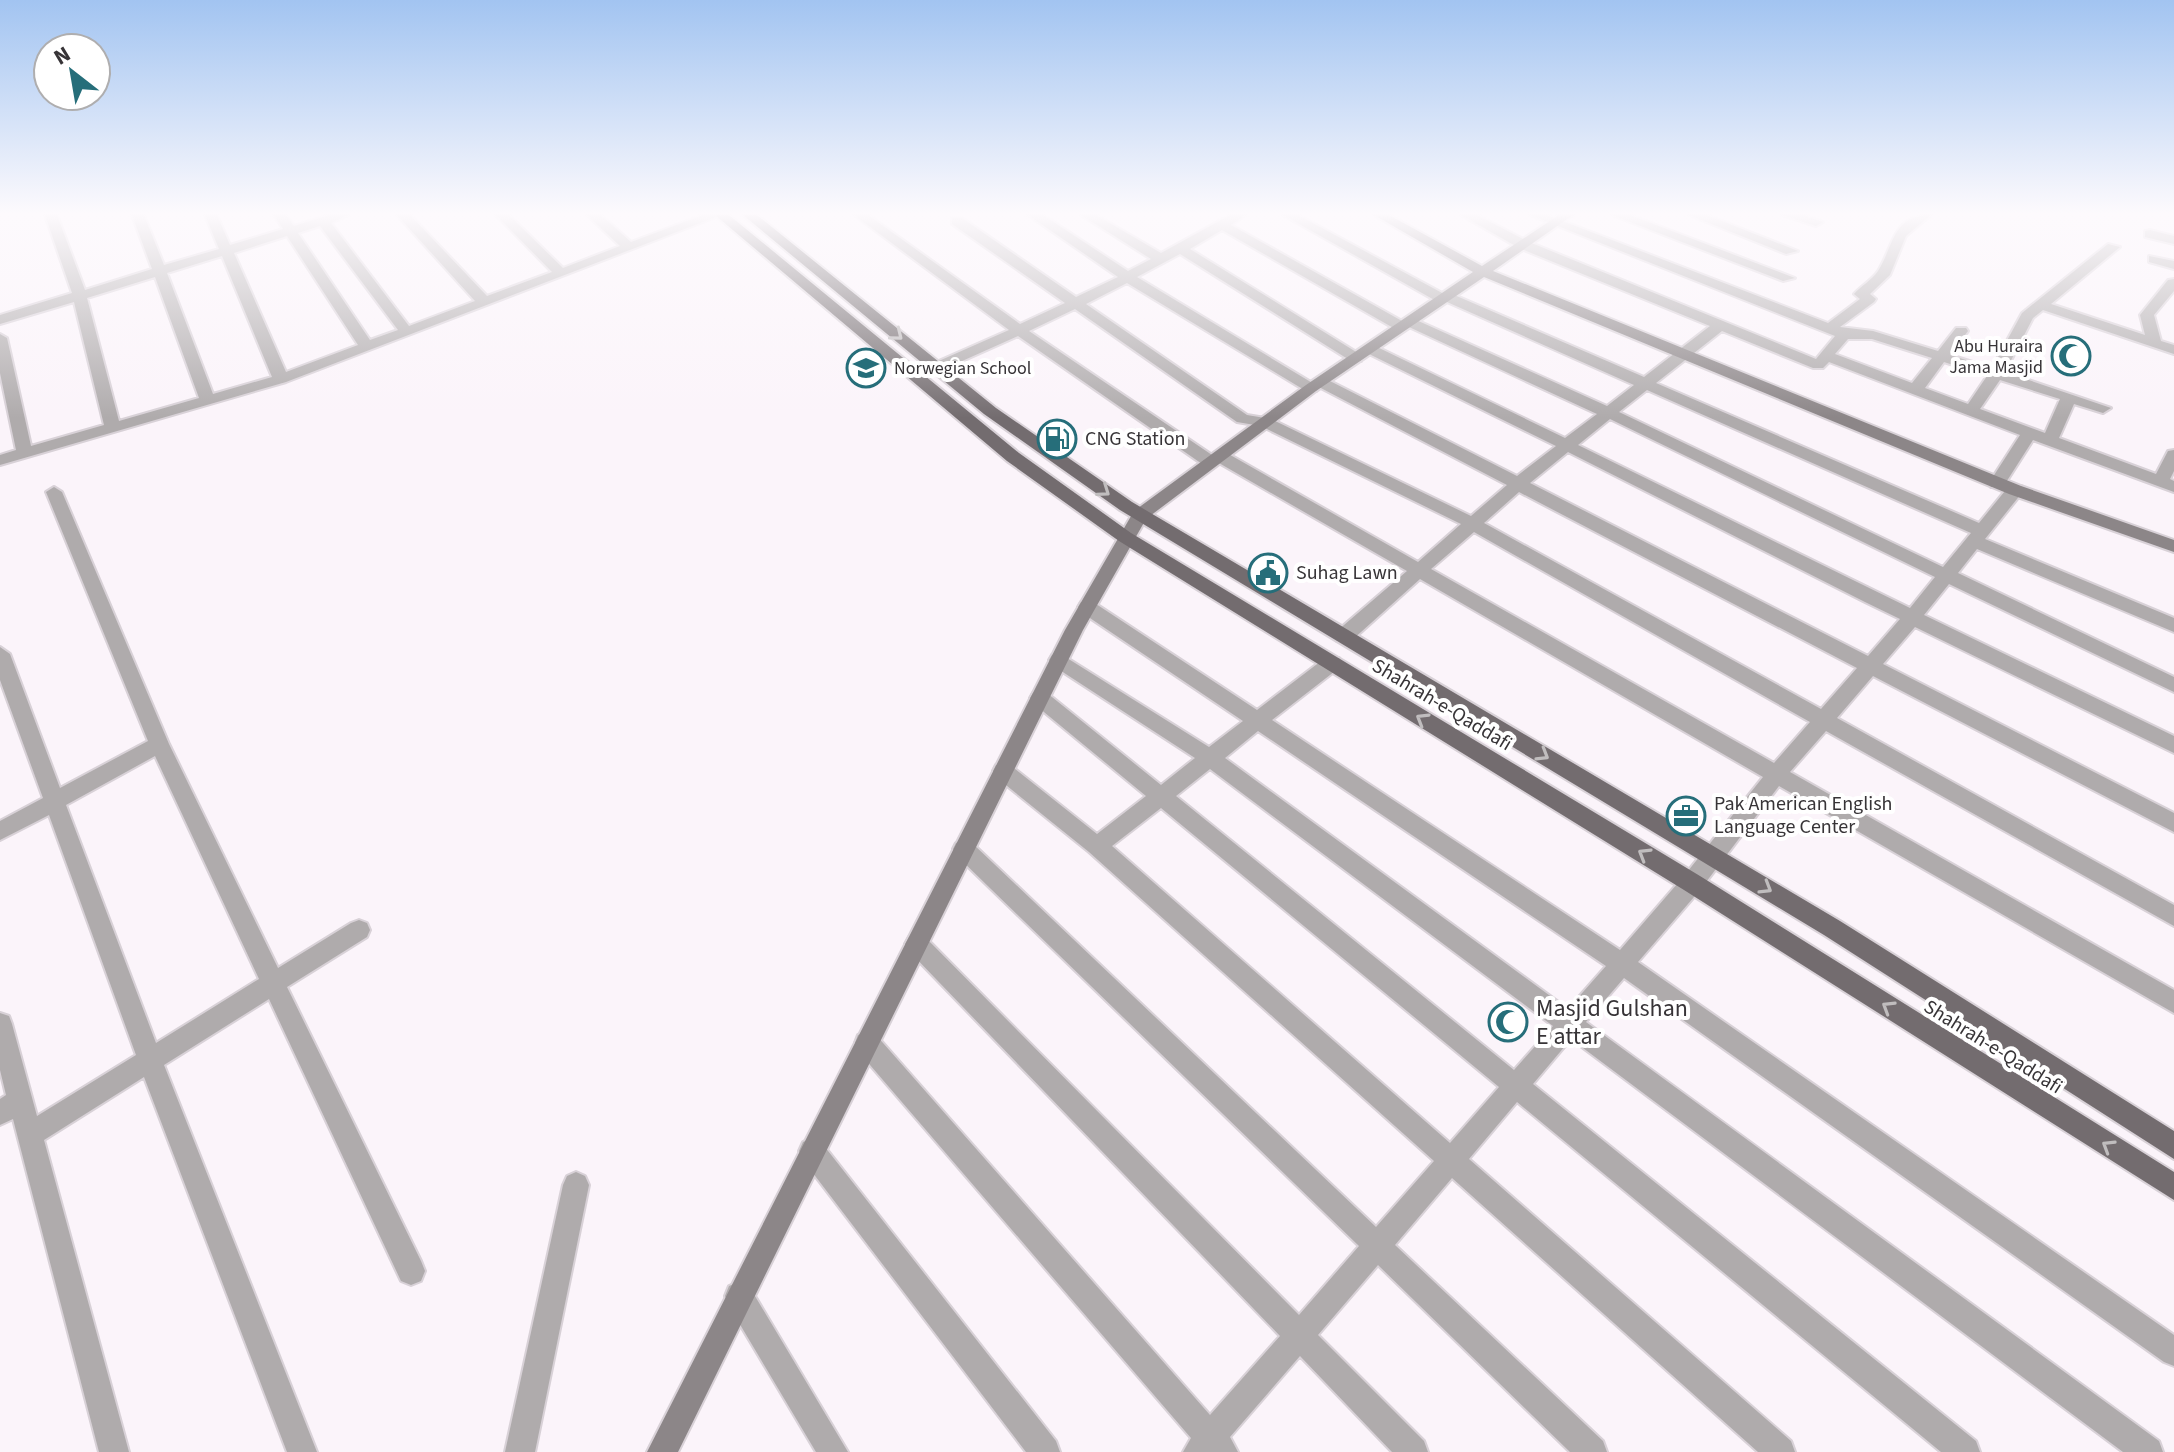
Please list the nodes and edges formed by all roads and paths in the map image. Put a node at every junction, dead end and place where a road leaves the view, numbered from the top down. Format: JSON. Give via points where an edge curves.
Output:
{"nodes":[{"id":1,"x":75,"y":283,"type":"edge"},
{"id":2,"x":122,"y":283,"type":"edge"},
{"id":3,"x":163,"y":283,"type":"edge"},
{"id":4,"x":240,"y":283,"type":"edge"},
{"id":5,"x":324,"y":283,"type":"edge"},
{"id":6,"x":370,"y":283,"type":"edge"},
{"id":7,"x":466,"y":283,"type":"edge"},
{"id":8,"x":535,"y":283,"type":"edge"},
{"id":9,"x":801,"y":283,"type":"edge"},
{"id":10,"x":833,"y":283,"type":"edge"},
{"id":11,"x":953,"y":283,"type":"edge"},
{"id":12,"x":1044,"y":283,"type":"edge"},
{"id":13,"x":1120,"y":283,"type":"edge"},
{"id":14,"x":1137,"y":283,"type":"edge"},
{"id":15,"x":1240,"y":283,"type":"edge"},
{"id":16,"x":1329,"y":283,"type":"edge"},
{"id":17,"x":1416,"y":283,"type":"edge"},
{"id":18,"x":1469,"y":283,"type":"edge"},
{"id":19,"x":1510,"y":283,"type":"edge"},
{"id":20,"x":1617,"y":283,"type":"edge"},
{"id":21,"x":1713,"y":283,"type":"edge"},
{"id":22,"x":1874,"y":283,"type":"edge"},
{"id":23,"x":2069,"y":283,"type":"edge"},
{"id":24,"x":2173,"y":283,"type":"edge"},
{"id":25,"x":80,"y":296,"type":"junction"},
{"id":26,"x":1445,"y":298,"type":"junction"},
{"id":27,"x":484,"y":302,"type":"junction"},
{"id":28,"x":1076,"y":305,"type":"junction"},
{"id":29,"x":2041,"y":305,"type":"junction"},
{"id":30,"x":0,"y":320,"type":"edge"},
{"id":31,"x":1406,"y":324,"type":"junction"},
{"id":32,"x":1720,"y":325,"type":"junction"},
{"id":33,"x":406,"y":331,"type":"junction"},
{"id":34,"x":1020,"y":331,"type":"junction"},
{"id":35,"x":1961,"y":331,"type":"dead end"},
{"id":36,"x":1836,"y":332,"type":"junction"},
{"id":37,"x":0,"y":338,"type":"edge"},
{"id":38,"x":2155,"y":344,"type":"junction"},
{"id":39,"x":366,"y":346,"type":"junction"},
{"id":40,"x":2174,"y":350,"type":"edge"},
{"id":41,"x":1686,"y":353,"type":"junction"},
{"id":42,"x":1363,"y":354,"type":"junction"},
{"id":43,"x":1826,"y":356,"type":"junction"},
{"id":44,"x":1941,"y":357,"type":"junction"},
{"id":45,"x":937,"y":367,"type":"junction"},
{"id":46,"x":1996,"y":374,"type":"junction"},
{"id":47,"x":281,"y":379,"type":"junction"},
{"id":48,"x":1644,"y":383,"type":"junction"},
{"id":49,"x":1316,"y":385,"type":"junction"},
{"id":50,"x":1915,"y":390,"type":"junction"},
{"id":51,"x":2069,"y":397,"type":"junction"},
{"id":52,"x":208,"y":400,"type":"junction"},
{"id":53,"x":2103,"y":408,"type":"dead end"},
{"id":54,"x":1971,"y":411,"type":"junction"},
{"id":55,"x":1609,"y":413,"type":"junction"},
{"id":56,"x":1265,"y":422,"type":"junction"},
{"id":57,"x":113,"y":429,"type":"junction"},
{"id":58,"x":2029,"y":433,"type":"junction"},
{"id":59,"x":2050,"y":440,"type":"junction"},
{"id":60,"x":1567,"y":444,"type":"junction"},
{"id":61,"x":25,"y":453,"type":"junction"},
{"id":62,"x":2174,"y":455,"type":"edge"},
{"id":63,"x":1215,"y":459,"type":"junction"},
{"id":64,"x":0,"y":460,"type":"edge"},
{"id":65,"x":1519,"y":483,"type":"junction"},
{"id":66,"x":2167,"y":484,"type":"edge"},
{"id":67,"x":2006,"y":487,"type":"junction"},
{"id":68,"x":54,"y":492,"type":"dead end"},
{"id":69,"x":1140,"y":515,"type":"junction"},
{"id":70,"x":1472,"y":523,"type":"junction"},
{"id":71,"x":1977,"y":536,"type":"junction"},
{"id":72,"x":1125,"y":537,"type":"junction"},
{"id":73,"x":2174,"y":546,"type":"edge"},
{"id":74,"x":1419,"y":569,"type":"junction"},
{"id":75,"x":1947,"y":576,"type":"junction"},
{"id":76,"x":1087,"y":607,"type":"junction"},
{"id":77,"x":1911,"y":619,"type":"junction"},
{"id":78,"x":2174,"y":625,"type":"edge"},
{"id":79,"x":1344,"y":636,"type":"junction"},
{"id":80,"x":0,"y":654,"type":"edge"},
{"id":81,"x":1059,"y":660,"type":"junction"},
{"id":82,"x":1332,"y":663,"type":"junction"},
{"id":83,"x":1871,"y":667,"type":"junction"},
{"id":84,"x":2174,"y":685,"type":"edge"},
{"id":85,"x":1040,"y":698,"type":"junction"},
{"id":86,"x":1825,"y":719,"type":"junction"},
{"id":87,"x":1258,"y":721,"type":"junction"},
{"id":88,"x":159,"y":744,"type":"junction"},
{"id":89,"x":2174,"y":745,"type":"edge"},
{"id":90,"x":1210,"y":758,"type":"junction"},
{"id":91,"x":1003,"y":771,"type":"junction"},
{"id":92,"x":1776,"y":775,"type":"junction"},
{"id":93,"x":1162,"y":796,"type":"junction"},
{"id":94,"x":54,"y":801,"type":"junction"},
{"id":95,"x":2174,"y":823,"type":"edge"},
{"id":96,"x":0,"y":831,"type":"edge"},
{"id":97,"x":1097,"y":846,"type":"junction"},
{"id":98,"x":964,"y":849,"type":"junction"},
{"id":99,"x":1711,"y":855,"type":"junction"},
{"id":100,"x":1692,"y":883,"type":"junction"},
{"id":101,"x":2174,"y":916,"type":"edge"},
{"id":102,"x":359,"y":930,"type":"dead end"},
{"id":103,"x":917,"y":944,"type":"junction"},
{"id":104,"x":1622,"y":964,"type":"junction"},
{"id":105,"x":273,"y":983,"type":"junction"},
{"id":106,"x":2174,"y":1002,"type":"edge"},
{"id":107,"x":1571,"y":1022,"type":"junction"},
{"id":108,"x":0,"y":1024,"type":"edge"},
{"id":109,"x":867,"y":1043,"type":"junction"},
{"id":110,"x":150,"y":1060,"type":"junction"},
{"id":111,"x":1516,"y":1085,"type":"junction"},
{"id":112,"x":10,"y":1107,"type":"edge"},
{"id":113,"x":29,"y":1135,"type":"junction"},
{"id":114,"x":2174,"y":1146,"type":"edge"},
{"id":115,"x":812,"y":1151,"type":"junction"},
{"id":116,"x":1451,"y":1161,"type":"junction"},
{"id":117,"x":576,"y":1185,"type":"dead end"},
{"id":118,"x":2174,"y":1187,"type":"edge"},
{"id":119,"x":1378,"y":1244,"type":"junction"},
{"id":120,"x":411,"y":1271,"type":"dead end"},
{"id":121,"x":739,"y":1296,"type":"junction"},
{"id":122,"x":1299,"y":1335,"type":"junction"},
{"id":123,"x":2174,"y":1352,"type":"edge"},
{"id":124,"x":1210,"y":1447,"type":"edge"},
{"id":125,"x":114,"y":1452,"type":"edge"},
{"id":126,"x":302,"y":1452,"type":"edge"},
{"id":127,"x":520,"y":1452,"type":"edge"},
{"id":128,"x":662,"y":1452,"type":"edge"},
{"id":129,"x":833,"y":1452,"type":"edge"},
{"id":130,"x":1045,"y":1452,"type":"edge"},
{"id":131,"x":1413,"y":1452,"type":"edge"},
{"id":132,"x":1592,"y":1452,"type":"edge"},
{"id":133,"x":1780,"y":1452,"type":"edge"},
{"id":134,"x":1965,"y":1452,"type":"edge"},
{"id":135,"x":2148,"y":1452,"type":"edge"}],
"edges":[{"from":1,"to":25,"type":"street"},
{"from":2,"to":25,"type":"street"},
{"from":3,"to":52,"type":"street"},
{"from":4,"to":47,"type":"street"},
{"from":5,"to":39,"type":"street"},
{"from":6,"to":33,"type":"street"},
{"from":7,"to":27,"type":"street"},
{"from":8,"to":27,"type":"street"},
{"from":9,"to":72,"type":"main road","name":"Shahrah-e-Qaddafi","via":[[1013,457]]},
{"from":10,"to":45,"type":"main road","name":"Shahrah-e-Qaddafi","one_way":true},
{"from":11,"to":34,"type":"street"},
{"from":12,"to":28,"type":"street"},
{"from":13,"to":28,"type":"street"},
{"from":14,"to":49,"type":"street"},
{"from":15,"to":42,"type":"street"},
{"from":16,"to":31,"type":"street"},
{"from":17,"to":26,"type":"street"},
{"from":18,"to":26,"type":"street"},
{"from":19,"to":41,"type":"street"},
{"from":20,"to":32,"type":"street"},
{"from":21,"to":36,"type":"street"},
{"from":22,"to":36,"type":"street","via":[[1861,294],[1869,299]]},
{"from":23,"to":29,"type":"street"},
{"from":24,"to":38,"type":"street","via":[[2147,315]]},
{"from":25,"to":30,"type":"street"},
{"from":25,"to":57,"type":"street"},
{"from":26,"to":31,"type":"street"},
{"from":26,"to":48,"type":"street"},
{"from":27,"to":33,"type":"street"},
{"from":28,"to":34,"type":"street"},
{"from":28,"to":56,"type":"street","via":[[1243,419]]},
{"from":29,"to":38,"type":"street"},
{"from":29,"to":46,"type":"street","via":[[2027,316]]},
{"from":31,"to":42,"type":"street"},
{"from":31,"to":55,"type":"street"},
{"from":32,"to":41,"type":"street"},
{"from":32,"to":43,"type":"street","via":[[1818,365]]},
{"from":33,"to":39,"type":"street"},
{"from":34,"to":45,"type":"street"},
{"from":34,"to":63,"type":"street"},
{"from":35,"to":44,"type":"street"},
{"from":36,"to":43,"type":"street"},
{"from":36,"to":44,"type":"street","via":[[1873,335]]},
{"from":37,"to":61,"type":"street"},
{"from":38,"to":40,"type":"street"},
{"from":39,"to":47,"type":"street"},
{"from":41,"to":48,"type":"street"},
{"from":41,"to":67,"type":"street"},
{"from":42,"to":49,"type":"street"},
{"from":42,"to":60,"type":"street"},
{"from":43,"to":50,"type":"street"},
{"from":44,"to":46,"type":"street"},
{"from":44,"to":50,"type":"street"},
{"from":45,"to":69,"type":"main road","name":"Shahrah-e-Qaddafi","one_way":true,"via":[[990,411]]},
{"from":46,"to":51,"type":"street"},
{"from":46,"to":54,"type":"street"},
{"from":47,"to":52,"type":"street"},
{"from":48,"to":55,"type":"street"},
{"from":48,"to":71,"type":"street"},
{"from":49,"to":56,"type":"street"},
{"from":49,"to":65,"type":"street"},
{"from":50,"to":54,"type":"street"},
{"from":51,"to":53,"type":"street"},
{"from":51,"to":59,"type":"street"},
{"from":52,"to":57,"type":"street"},
{"from":54,"to":58,"type":"street"},
{"from":55,"to":60,"type":"street"},
{"from":55,"to":75,"type":"street"},
{"from":56,"to":63,"type":"street"},
{"from":56,"to":70,"type":"street"},
{"from":57,"to":61,"type":"street"},
{"from":58,"to":59,"type":"street"},
{"from":58,"to":67,"type":"street"},
{"from":59,"to":66,"type":"street"},
{"from":60,"to":65,"type":"street"},
{"from":60,"to":77,"type":"street"},
{"from":61,"to":64,"type":"street"},
{"from":62,"to":66,"type":"street"},
{"from":63,"to":69,"type":"street"},
{"from":63,"to":74,"type":"street"},
{"from":65,"to":70,"type":"street"},
{"from":65,"to":83,"type":"street"},
{"from":67,"to":71,"type":"street"},
{"from":67,"to":73,"type":"street"},
{"from":68,"to":88,"type":"street"},
{"from":69,"to":72,"type":"street"},
{"from":69,"to":79,"type":"main road","name":"Shahrah-e-Qaddafi"},
{"from":70,"to":74,"type":"street"},
{"from":70,"to":86,"type":"street"},
{"from":71,"to":75,"type":"street"},
{"from":71,"to":78,"type":"street"},
{"from":72,"to":76,"type":"street"},
{"from":72,"to":82,"type":"main road","name":"Shahrah-e-Qaddafi"},
{"from":74,"to":79,"type":"street"},
{"from":74,"to":92,"type":"street"},
{"from":75,"to":77,"type":"street"},
{"from":75,"to":84,"type":"street"},
{"from":76,"to":81,"type":"street"},
{"from":76,"to":87,"type":"street"},
{"from":77,"to":83,"type":"street"},
{"from":77,"to":89,"type":"street"},
{"from":79,"to":99,"type":"main road","name":"Shahrah-e-Qaddafi","one_way":true},
{"from":80,"to":94,"type":"street"},
{"from":81,"to":85,"type":"street"},
{"from":81,"to":90,"type":"street"},
{"from":82,"to":87,"type":"street"},
{"from":100,"to":82,"type":"main road","name":"Shahrah-e-Qaddafi","one_way":true},
{"from":83,"to":86,"type":"street"},
{"from":83,"to":95,"type":"street"},
{"from":85,"to":91,"type":"street"},
{"from":85,"to":93,"type":"street"},
{"from":86,"to":92,"type":"street"},
{"from":86,"to":101,"type":"street"},
{"from":87,"to":90,"type":"street"},
{"from":87,"to":104,"type":"street"},
{"from":88,"to":94,"type":"street"},
{"from":88,"to":105,"type":"street"},
{"from":90,"to":93,"type":"street"},
{"from":90,"to":107,"type":"street"},
{"from":91,"to":97,"type":"street"},
{"from":91,"to":98,"type":"street"},
{"from":92,"to":99,"type":"street"},
{"from":92,"to":106,"type":"street"},
{"from":93,"to":97,"type":"street"},
{"from":93,"to":111,"type":"street"},
{"from":94,"to":96,"type":"street"},
{"from":94,"to":110,"type":"street"},
{"from":97,"to":116,"type":"street"},
{"from":98,"to":103,"type":"street"},
{"from":98,"to":119,"type":"street"},
{"from":99,"to":100,"type":"street"},
{"from":99,"to":114,"type":"main road","name":"Shahrah-e-Qaddafi","one_way":true},
{"from":100,"to":104,"type":"street"},
{"from":118,"to":100,"type":"main road","name":"Shahrah-e-Qaddafi","one_way":true},
{"from":102,"to":105,"type":"street"},
{"from":103,"to":109,"type":"street"},
{"from":103,"to":122,"type":"street"},
{"from":104,"to":107,"type":"street"},
{"from":104,"to":123,"type":"street"},
{"from":105,"to":110,"type":"street"},
{"from":105,"to":120,"type":"street"},
{"from":107,"to":111,"type":"street"},
{"from":107,"to":135,"type":"street"},
{"from":108,"to":112,"type":"street"},
{"from":109,"to":115,"type":"street"},
{"from":109,"to":124,"type":"street"},
{"from":110,"to":113,"type":"street"},
{"from":110,"to":126,"type":"street"},
{"from":111,"to":116,"type":"street"},
{"from":111,"to":134,"type":"street"},
{"from":112,"to":113,"type":"street"},
{"from":113,"to":125,"type":"street"},
{"from":115,"to":121,"type":"street"},
{"from":115,"to":130,"type":"street"},
{"from":116,"to":119,"type":"street"},
{"from":116,"to":133,"type":"street"},
{"from":117,"to":127,"type":"street"},
{"from":119,"to":122,"type":"street"},
{"from":119,"to":132,"type":"street"},
{"from":121,"to":128,"type":"street"},
{"from":121,"to":129,"type":"street"},
{"from":122,"to":124,"type":"street"},
{"from":122,"to":131,"type":"street"}]}
